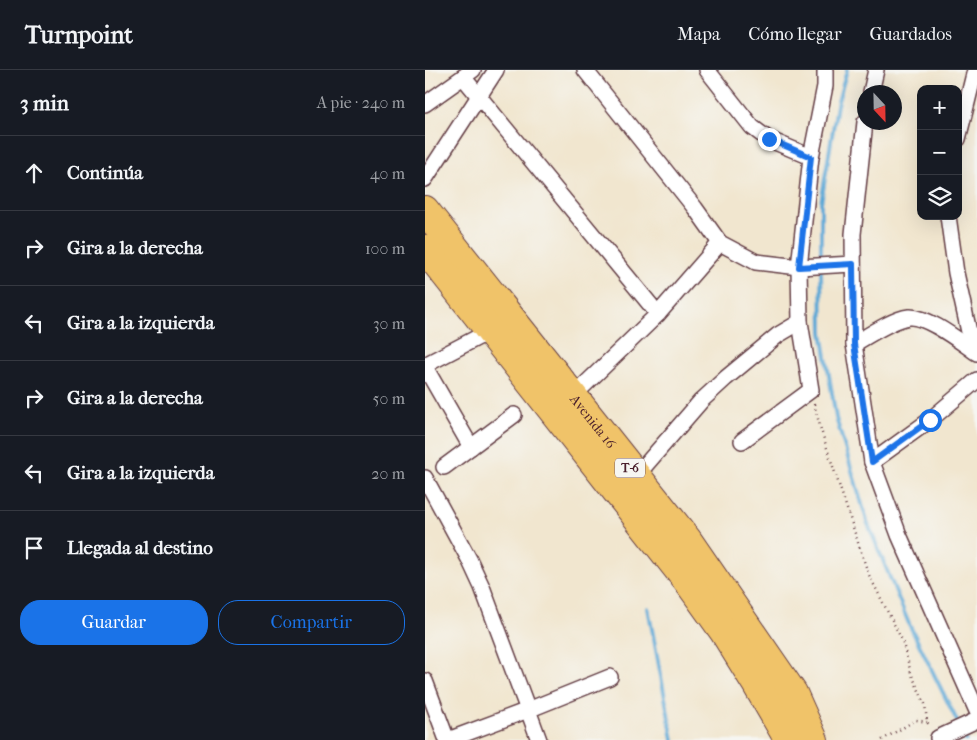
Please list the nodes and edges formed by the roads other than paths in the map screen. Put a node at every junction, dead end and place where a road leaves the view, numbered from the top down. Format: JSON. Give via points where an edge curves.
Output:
{"nodes":[{"id":1,"x":496,"y":70,"type":"edge"},
{"id":2,"x":585,"y":70,"type":"edge"},
{"id":3,"x":707,"y":70,"type":"edge"},
{"id":4,"x":825,"y":70,"type":"edge"},
{"id":5,"x":876,"y":70,"type":"edge"},
{"id":6,"x":975,"y":70,"type":"edge"},
{"id":7,"x":468,"y":74,"type":"edge"},
{"id":8,"x":873,"y":85,"type":"edge"},
{"id":9,"x":425,"y":104,"type":"edge"},
{"id":10,"x":864,"y":130,"type":"edge"},
{"id":11,"x":960,"y":130,"type":"edge"},
{"id":12,"x":811,"y":157,"type":"junction"},
{"id":13,"x":425,"y":179,"type":"edge"},
{"id":14,"x":425,"y":210,"type":"edge"},
{"id":15,"x":949,"y":220,"type":"edge"},
{"id":16,"x":720,"y":243,"type":"junction"},
{"id":17,"x":425,"y":249,"type":"edge"},
{"id":18,"x":853,"y":264,"type":"junction"},
{"id":19,"x":799,"y":267,"type":"junction"},
{"id":20,"x":658,"y":314,"type":"junction"},
{"id":21,"x":800,"y":322,"type":"junction"},
{"id":22,"x":490,"y":331,"type":"junction"},
{"id":23,"x":854,"y":344,"type":"junction"},
{"id":24,"x":975,"y":352,"type":"edge"},
{"id":25,"x":425,"y":366,"type":"edge"},
{"id":26,"x":977,"y":380,"type":"edge"},
{"id":27,"x":573,"y":396,"type":"junction"},
{"id":28,"x":514,"y":415,"type":"dead end"},
{"id":29,"x":742,"y":441,"type":"dead end"},
{"id":30,"x":471,"y":447,"type":"junction"},
{"id":31,"x":872,"y":462,"type":"junction"},
{"id":32,"x":444,"y":467,"type":"dead end"},
{"id":33,"x":636,"y":476,"type":"junction"},
{"id":34,"x":425,"y":478,"type":"edge"},
{"id":35,"x":610,"y":677,"type":"dead end"},
{"id":36,"x":425,"y":680,"type":"edge"},
{"id":37,"x":793,"y":693,"type":"junction"},
{"id":38,"x":528,"y":710,"type":"junction"},
{"id":39,"x":977,"y":711,"type":"edge"},
{"id":40,"x":977,"y":720,"type":"edge"},
{"id":41,"x":938,"y":738,"type":"road end"},
{"id":42,"x":448,"y":740,"type":"edge"},
{"id":43,"x":539,"y":740,"type":"edge"},
{"id":44,"x":788,"y":740,"type":"edge"},
{"id":45,"x":814,"y":740,"type":"edge"},
{"id":46,"x":831,"y":740,"type":"edge"}],
"edges":[{"from":1,"to":13,"type":"street"},
{"from":2,"to":16,"type":"street"},
{"from":3,"to":12,"type":"street","via":[[752,127],[769,139]]},
{"from":4,"to":12,"type":"street","via":[[825,86]]},
{"from":5,"to":8,"type":"street"},
{"from":6,"to":11,"type":"street"},
{"from":7,"to":9,"type":"street"},
{"from":7,"to":20,"type":"street"},
{"from":10,"to":18,"type":"street"},
{"from":12,"to":19,"type":"street"},
{"from":14,"to":27,"type":"highway","name":"Avenida 16","number":"T-6"},
{"from":15,"to":24,"type":"street","via":[[956,273]]},
{"from":16,"to":19,"type":"street","via":[[756,262]]},
{"from":16,"to":20,"type":"street"},
{"from":17,"to":22,"type":"highway","name":"Avenida 16","number":"T-6"},
{"from":18,"to":19,"type":"street"},
{"from":18,"to":23,"type":"street"},
{"from":19,"to":21,"type":"street"},
{"from":20,"to":27,"type":"street"},
{"from":21,"to":29,"type":"street","via":[[811,390]]},
{"from":21,"to":33,"type":"street","via":[[778,335],[713,390]]},
{"from":22,"to":25,"type":"street"},
{"from":22,"to":44,"type":"highway","name":"Avenida 16","number":"T-6","via":[[725,632]]},
{"from":23,"to":24,"type":"street","via":[[897,320],[911,317],[929,322]]},
{"from":23,"to":31,"type":"street"},
{"from":25,"to":30,"type":"street"},
{"from":26,"to":31,"type":"street","via":[[930,420]]},
{"from":27,"to":33,"type":"highway","name":"Avenida 16","number":"T-6"},
{"from":28,"to":30,"type":"street"},
{"from":30,"to":32,"type":"street"},
{"from":31,"to":39,"type":"street","via":[[899,535]]},
{"from":33,"to":37,"type":"highway","name":"Avenida 16","number":"T-6","via":[[687,539]]},
{"from":34,"to":38,"type":"street","via":[[483,588]]},
{"from":35,"to":38,"type":"street"},
{"from":36,"to":42,"type":"street"},
{"from":37,"to":45,"type":"highway","name":"Avenida 16","number":"T-6"},
{"from":37,"to":46,"type":"highway","number":"T-6","via":[[813,710]]},
{"from":38,"to":42,"type":"street"},
{"from":38,"to":43,"type":"street"},
{"from":40,"to":41,"type":"street"}]}
